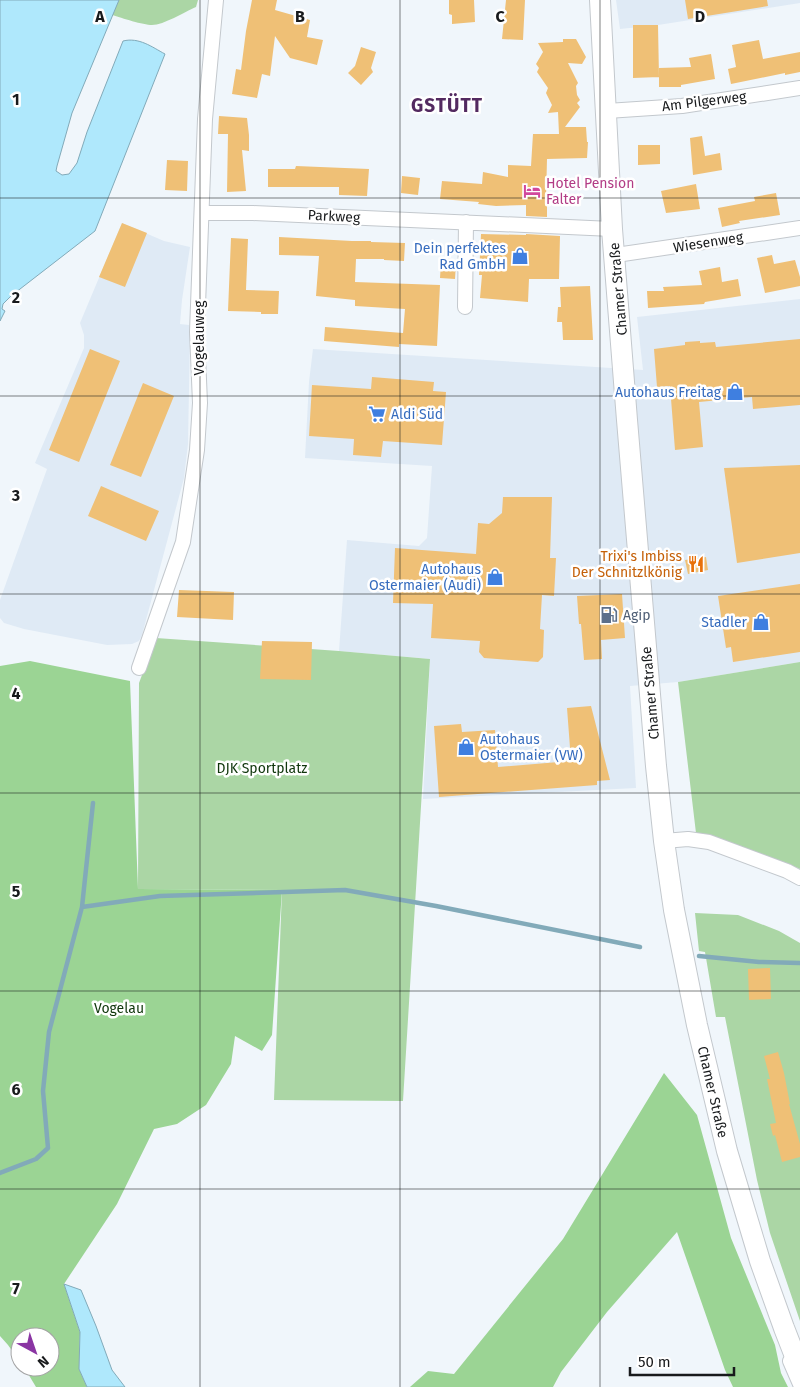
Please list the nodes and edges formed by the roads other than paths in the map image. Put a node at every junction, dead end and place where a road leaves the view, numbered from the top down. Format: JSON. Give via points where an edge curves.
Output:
{"nodes":[{"id":1,"x":216,"y":0,"type":"edge"},
{"id":2,"x":600,"y":0,"type":"edge"},
{"id":3,"x":800,"y":88,"type":"edge"},
{"id":4,"x":607,"y":111,"type":"junction"},
{"id":5,"x":202,"y":213,"type":"junction"},
{"id":6,"x":466,"y":222,"type":"junction"},
{"id":7,"x":800,"y":228,"type":"edge"},
{"id":8,"x":612,"y":229,"type":"junction"},
{"id":9,"x":616,"y":256,"type":"junction"},
{"id":10,"x":465,"y":307,"type":"dead end"},
{"id":11,"x":139,"y":668,"type":"dead end"},
{"id":12,"x":664,"y":841,"type":"junction"},
{"id":13,"x":800,"y":878,"type":"edge"},
{"id":14,"x":784,"y":1328,"type":"junction"},
{"id":15,"x":800,"y":1369,"type":"edge"},
{"id":16,"x":800,"y":1384,"type":"edge"}],
"edges":[{"from":1,"to":5,"type":"street","name":"Vogelauweg","via":[[205,119]]},
{"from":2,"to":4,"type":"main road","name":"Chamer Straße"},
{"from":3,"to":4,"type":"street","name":"Am Pilgerweg","via":[[682,106]]},
{"from":4,"to":8,"type":"main road","name":"Chamer Straße"},
{"from":5,"to":6,"type":"street","name":"Parkweg"},
{"from":5,"to":11,"type":"street","name":"Vogelauweg","via":[[197,450],[183,542]]},
{"from":6,"to":8,"type":"street","name":"Parkweg"},
{"from":6,"to":10,"type":"street"},
{"from":7,"to":9,"type":"street","name":"Wiesenweg"},
{"from":8,"to":9,"type":"main road","name":"Chamer Straße"},
{"from":9,"to":12,"type":"main road","name":"Chamer Straße"},
{"from":12,"to":13,"type":"street","via":[[688,839],[709,842]]},
{"from":12,"to":14,"type":"main road","name":"Chamer Straße","via":[[674,910],[724,1141]]},
{"from":14,"to":15,"type":"main road","name":"Chamer Straße"},
{"from":14,"to":16,"type":"street","via":[[790,1360]]}]}
